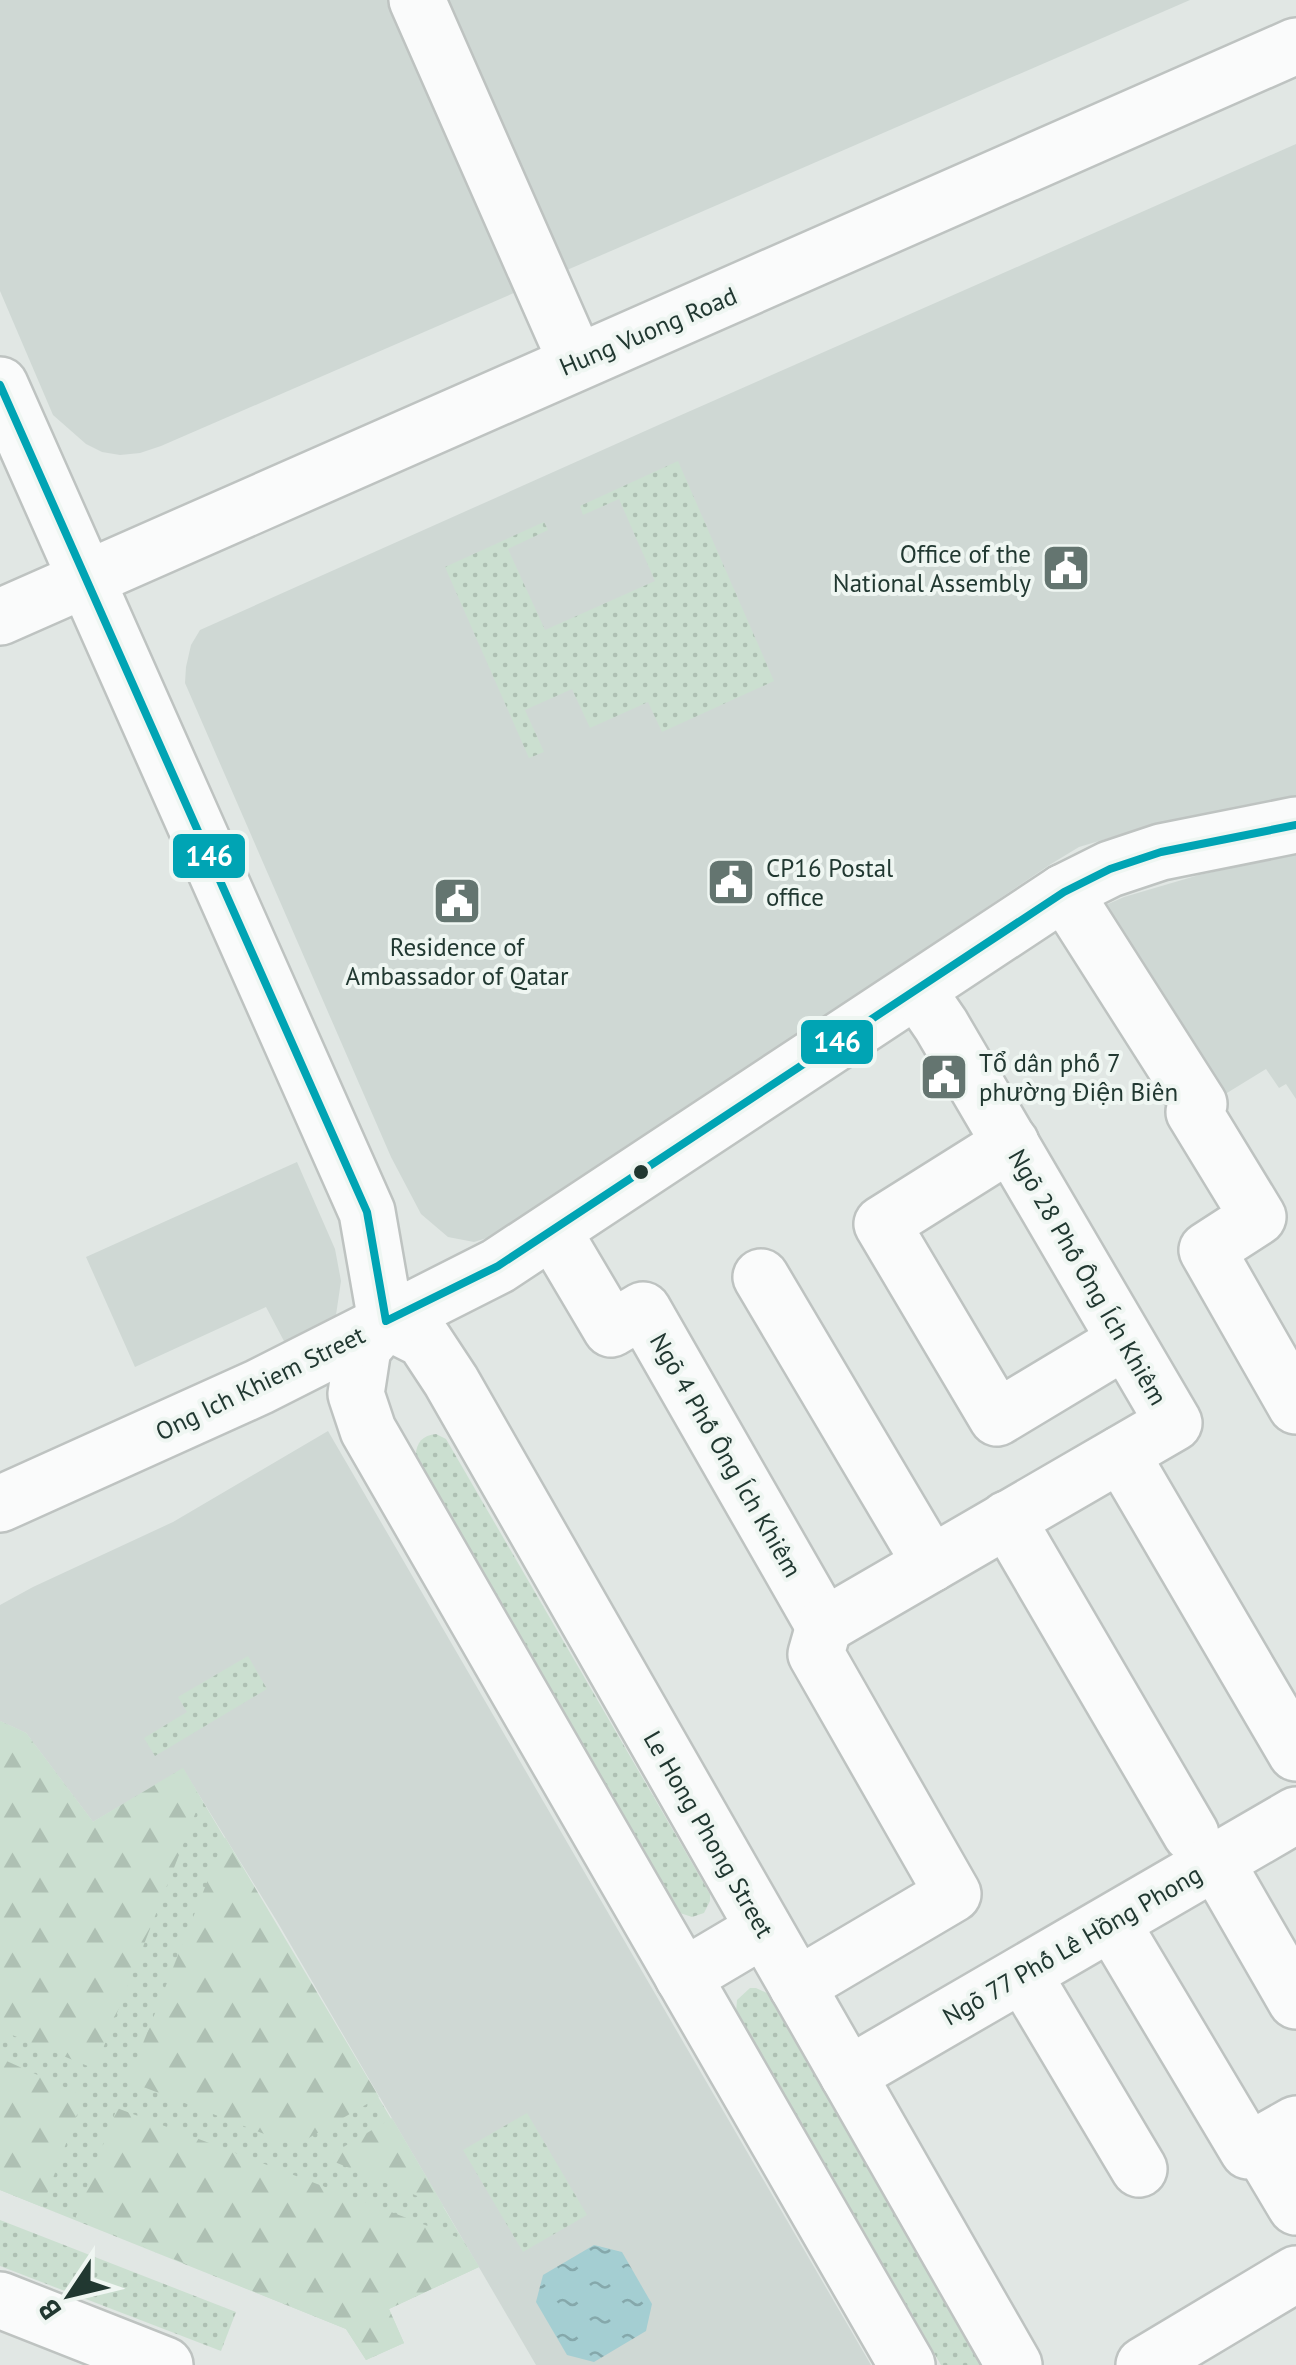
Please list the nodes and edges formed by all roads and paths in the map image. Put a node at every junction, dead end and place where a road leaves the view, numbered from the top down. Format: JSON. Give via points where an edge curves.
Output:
{"nodes":[{"id":1,"x":417,"y":0,"type":"edge"},
{"id":2,"x":1296,"y":46,"type":"edge"},
{"id":3,"x":576,"y":361,"type":"junction"},
{"id":4,"x":0,"y":385,"type":"edge"},
{"id":5,"x":87,"y":579,"type":"junction"},
{"id":6,"x":0,"y":618,"type":"edge"},
{"id":7,"x":1296,"y":826,"type":"edge"},
{"id":8,"x":1064,"y":892,"type":"junction"},
{"id":9,"x":917,"y":990,"type":"junction"},
{"id":10,"x":1010,"y":1143,"type":"junction"},
{"id":11,"x":553,"y":1231,"type":"junction"},
{"id":12,"x":761,"y":1277,"type":"dead end"},
{"id":13,"x":386,"y":1321,"type":"junction"},
{"id":14,"x":1125,"y":1340,"type":"junction"},
{"id":15,"x":1296,"y":1406,"type":"edge"},
{"id":16,"x":1121,"y":1454,"type":"junction"},
{"id":17,"x":0,"y":1504,"type":"edge"},
{"id":18,"x":1007,"y":1520,"type":"junction"},
{"id":19,"x":932,"y":1564,"type":"junction"},
{"id":20,"x":824,"y":1626,"type":"junction"},
{"id":21,"x":1296,"y":1753,"type":"edge"},
{"id":22,"x":1296,"y":1816,"type":"edge"},
{"id":23,"x":1203,"y":1848,"type":"junction"},
{"id":24,"x":1112,"y":1923,"type":"junction"},
{"id":25,"x":764,"y":1929,"type":"junction"},
{"id":26,"x":1023,"y":1974,"type":"junction"},
{"id":27,"x":683,"y":1977,"type":"junction"},
{"id":28,"x":797,"y":1986,"type":"junction"},
{"id":29,"x":1296,"y":2002,"type":"edge"},
{"id":30,"x":848,"y":2075,"type":"junction"},
{"id":31,"x":1268,"y":2140,"type":"edge"},
{"id":32,"x":1139,"y":2169,"type":"dead end"},
{"id":33,"x":1296,"y":2207,"type":"edge"},
{"id":34,"x":1296,"y":2274,"type":"edge"},
{"id":35,"x":0,"y":2300,"type":"edge"},
{"id":36,"x":164,"y":2365,"type":"edge"},
{"id":37,"x":907,"y":2365,"type":"edge"},
{"id":38,"x":1014,"y":2365,"type":"edge"},
{"id":39,"x":1144,"y":2365,"type":"edge"}],
"edges":[{"from":1,"to":3,"type":"street"},
{"from":2,"to":3,"type":"street","name":"Hung Vuong Road"},
{"from":3,"to":5,"type":"street","name":"Hung Vuong Road"},
{"from":4,"to":5,"type":"street"},
{"from":5,"to":6,"type":"street","name":"Hung Vuong Road"},
{"from":5,"to":13,"type":"street","via":[[367,1212]]},
{"from":7,"to":8,"type":"street","name":"Ong Ich Khiem Street","via":[[1161,852]]},
{"from":8,"to":9,"type":"street","name":"Ong Ich Khiem Street"},
{"from":8,"to":15,"type":"street","via":[[1199,1104],[1194,1112],[1258,1217],[1207,1250]]},
{"from":9,"to":10,"type":"street","name":"Ngõ 28 Phố Ông Ích Khiêm"},
{"from":9,"to":11,"type":"street","name":"Ong Ich Khiem Street"},
{"from":10,"to":14,"type":"street","name":"Ngõ 28 Phố Ông Ích Khiêm"},
{"from":10,"to":14,"type":"street","via":[[882,1224],[997,1418]]},
{"from":11,"to":13,"type":"street","name":"Ong Ich Khiem Street"},
{"from":11,"to":20,"type":"street","name":"Ngõ 4 Phố Ông Ích Khiêm","via":[[612,1329],[644,1310]]},
{"from":12,"to":19,"type":"street"},
{"from":13,"to":17,"type":"street","name":"Ong Ich Khiem Street","via":[[259,1388]]},
{"from":13,"to":25,"type":"street","name":"Le Hong Phong Street","via":[[424,1340],[451,1382]]},
{"from":13,"to":27,"type":"street","via":[[363,1348],[356,1394],[368,1430]]},
{"from":14,"to":16,"type":"street","name":"Ngõ 28 Phố Ông Ích Khiêm","via":[[1174,1423]]},
{"from":16,"to":18,"type":"street","name":"Ngõ 28 Phố Ông Ích Khiêm"},
{"from":16,"to":21,"type":"street"},
{"from":18,"to":19,"type":"street","name":"Ngõ 28 Phố Ông Ích Khiêm"},
{"from":18,"to":23,"type":"street"},
{"from":19,"to":20,"type":"street","name":"Ngõ 28 Phố Ông Ích Khiêm"},
{"from":20,"to":28,"type":"street","via":[[816,1654],[953,1894]]},
{"from":22,"to":23,"type":"street","name":"Ngõ 77 Phố Lê Hồng Phong"},
{"from":23,"to":24,"type":"street","name":"Ngõ 77 Phố Lê Hồng Phong"},
{"from":23,"to":29,"type":"street"},
{"from":24,"to":26,"type":"street","name":"Ngõ 77 Phố Lê Hồng Phong"},
{"from":24,"to":31,"type":"street"},
{"from":25,"to":27,"type":"street"},
{"from":25,"to":28,"type":"street","name":"Le Hong Phong Street"},
{"from":26,"to":30,"type":"street","name":"Ngõ 77 Phố Lê Hồng Phong"},
{"from":26,"to":32,"type":"street"},
{"from":27,"to":37,"type":"street"},
{"from":28,"to":30,"type":"street","name":"Le Hong Phong Street"},
{"from":30,"to":38,"type":"street","name":"Le Hong Phong Street"},
{"from":31,"to":33,"type":"street"},
{"from":34,"to":39,"type":"street"},
{"from":35,"to":36,"type":"street"}]}
